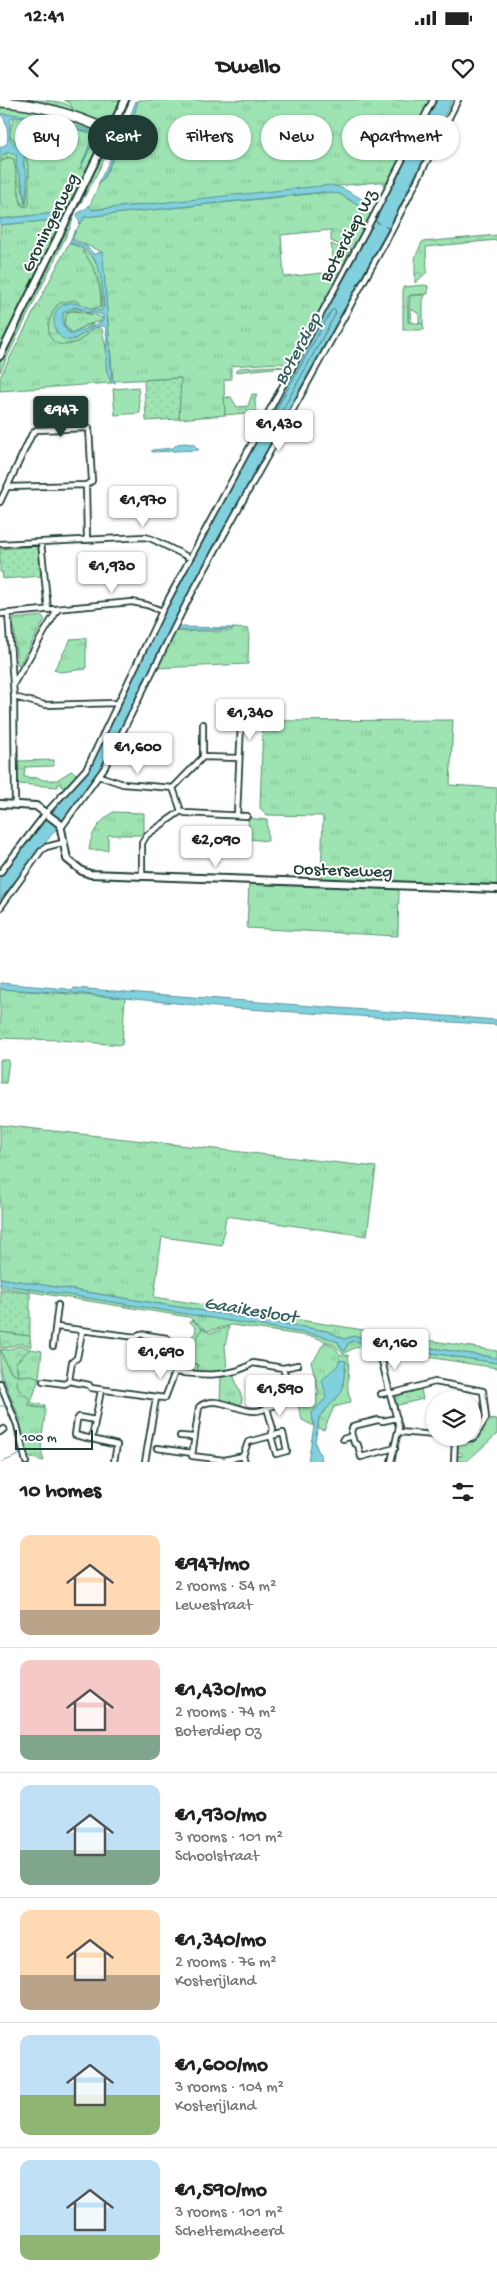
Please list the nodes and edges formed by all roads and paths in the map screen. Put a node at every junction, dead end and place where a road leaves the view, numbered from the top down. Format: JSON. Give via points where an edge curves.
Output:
{"nodes":[{"id":1,"x":125,"y":100,"type":"edge"},
{"id":2,"x":433,"y":100,"type":"edge"},
{"id":3,"x":458,"y":100,"type":"edge"},
{"id":4,"x":0,"y":102,"type":"edge"},
{"id":5,"x":118,"y":115,"type":"edge"},
{"id":6,"x":88,"y":123,"type":"edge"},
{"id":7,"x":96,"y":160,"type":"edge"},
{"id":8,"x":0,"y":356,"type":"edge"},
{"id":9,"x":86,"y":485,"type":"junction"},
{"id":10,"x":7,"y":487,"type":"junction"},
{"id":11,"x":0,"y":502,"type":"edge"},
{"id":12,"x":87,"y":540,"type":"junction"},
{"id":13,"x":41,"y":542,"type":"junction"},
{"id":14,"x":0,"y":544,"type":"edge"},
{"id":15,"x":190,"y":558,"type":"junction"},
{"id":16,"x":58,"y":609,"type":"junction"},
{"id":17,"x":48,"y":610,"type":"junction"},
{"id":18,"x":162,"y":611,"type":"junction"},
{"id":19,"x":0,"y":614,"type":"edge"},
{"id":20,"x":8,"y":614,"type":"junction"},
{"id":21,"x":13,"y":683,"type":"junction"},
{"id":22,"x":14,"y":697,"type":"junction"},
{"id":23,"x":117,"y":703,"type":"junction"},
{"id":24,"x":241,"y":723,"type":"dead end"},
{"id":25,"x":203,"y":724,"type":"dead end"},
{"id":26,"x":203,"y":757,"type":"junction"},
{"id":27,"x":239,"y":758,"type":"junction"},
{"id":28,"x":99,"y":776,"type":"junction"},
{"id":29,"x":173,"y":788,"type":"junction"},
{"id":30,"x":0,"y":804,"type":"edge"},
{"id":31,"x":15,"y":804,"type":"junction"},
{"id":32,"x":181,"y":811,"type":"junction"},
{"id":33,"x":47,"y":814,"type":"junction"},
{"id":34,"x":237,"y":815,"type":"junction"},
{"id":35,"x":247,"y":816,"type":"dead end"},
{"id":36,"x":60,"y":826,"type":"junction"},
{"id":37,"x":62,"y":843,"type":"junction"},
{"id":38,"x":0,"y":873,"type":"edge"},
{"id":39,"x":142,"y":876,"type":"junction"},
{"id":40,"x":497,"y":889,"type":"edge"},
{"id":41,"x":0,"y":908,"type":"edge"},
{"id":42,"x":58,"y":1305,"type":"dead end"},
{"id":43,"x":57,"y":1327,"type":"junction"},
{"id":44,"x":82,"y":1332,"type":"junction"},
{"id":45,"x":53,"y":1346,"type":"dead end"},
{"id":46,"x":380,"y":1353,"type":"dead end"},
{"id":47,"x":298,"y":1365,"type":"dead end"},
{"id":48,"x":283,"y":1368,"type":"junction"},
{"id":49,"x":175,"y":1372,"type":"junction"},
{"id":50,"x":43,"y":1381,"type":"dead end"},
{"id":51,"x":69,"y":1381,"type":"junction"},
{"id":52,"x":0,"y":1383,"type":"edge"},
{"id":53,"x":101,"y":1390,"type":"junction"},
{"id":54,"x":390,"y":1393,"type":"junction"},
{"id":55,"x":381,"y":1394,"type":"dead end"},
{"id":56,"x":156,"y":1398,"type":"junction"},
{"id":57,"x":267,"y":1408,"type":"junction"},
{"id":58,"x":398,"y":1418,"type":"junction"},
{"id":59,"x":95,"y":1420,"type":"junction"},
{"id":60,"x":481,"y":1426,"type":"edge"},
{"id":61,"x":399,"y":1432,"type":"junction"},
{"id":62,"x":426,"y":1435,"type":"edge"},
{"id":63,"x":180,"y":1436,"type":"dead end"},
{"id":64,"x":271,"y":1436,"type":"junction"},
{"id":65,"x":352,"y":1436,"type":"junction"},
{"id":66,"x":194,"y":1437,"type":"junction"},
{"id":67,"x":92,"y":1438,"type":"junction"},
{"id":68,"x":343,"y":1439,"type":"dead end"},
{"id":69,"x":455,"y":1446,"type":"edge"},
{"id":70,"x":157,"y":1448,"type":"dead end"},
{"id":71,"x":395,"y":1448,"type":"junction"},
{"id":72,"x":192,"y":1453,"type":"junction"},
{"id":73,"x":243,"y":1456,"type":"junction"},
{"id":74,"x":26,"y":1462,"type":"edge"},
{"id":75,"x":114,"y":1462,"type":"edge"},
{"id":76,"x":145,"y":1462,"type":"edge"},
{"id":77,"x":244,"y":1462,"type":"edge"},
{"id":78,"x":391,"y":1462,"type":"edge"},
{"id":79,"x":454,"y":1462,"type":"edge"}],
"edges":[{"from":1,"to":5,"type":"street","name":"Groningerweg"},
{"from":2,"to":15,"type":"street","name":"Boterdiep Wz"},
{"from":3,"to":28,"type":"street","via":[[392,230],[187,602]]},
{"from":4,"to":6,"type":"highway","via":[[53,109]]},
{"from":7,"to":8,"type":"street","name":"Groningerweg"},
{"from":9,"to":10,"type":"street"},
{"from":9,"to":10,"type":"street","via":[[92,481],[89,428],[36,430]]},
{"from":9,"to":12,"type":"street"},
{"from":10,"to":11,"type":"street"},
{"from":12,"to":13,"type":"street"},
{"from":12,"to":15,"type":"street","via":[[152,538]]},
{"from":13,"to":14,"type":"street"},
{"from":13,"to":17,"type":"street"},
{"from":15,"to":18,"type":"street","name":"Boterdiep Wz"},
{"from":16,"to":17,"type":"street"},
{"from":16,"to":18,"type":"street","via":[[132,602]]},
{"from":16,"to":21,"type":"street"},
{"from":17,"to":20,"type":"street"},
{"from":18,"to":23,"type":"street","name":"Boterdiep Wz"},
{"from":19,"to":20,"type":"street"},
{"from":20,"to":21,"type":"street"},
{"from":21,"to":22,"type":"street"},
{"from":22,"to":23,"type":"street","via":[[45,705]]},
{"from":22,"to":31,"type":"street"},
{"from":23,"to":33,"type":"street","name":"Boterdiep Wz","via":[[87,768]]},
{"from":24,"to":27,"type":"street"},
{"from":25,"to":26,"type":"street"},
{"from":26,"to":27,"type":"street"},
{"from":26,"to":29,"type":"street"},
{"from":27,"to":34,"type":"street"},
{"from":28,"to":29,"type":"street","via":[[122,784]]},
{"from":28,"to":36,"type":"street"},
{"from":29,"to":32,"type":"street"},
{"from":30,"to":31,"type":"street"},
{"from":31,"to":33,"type":"street","via":[[36,806]]},
{"from":32,"to":34,"type":"street"},
{"from":32,"to":39,"type":"street","via":[[147,835],[142,843]]},
{"from":33,"to":36,"type":"street"},
{"from":33,"to":38,"type":"street","name":"Boterdiep Wz"},
{"from":34,"to":35,"type":"street"},
{"from":36,"to":37,"type":"street","name":"Oosterseweg"},
{"from":37,"to":39,"type":"street","name":"Oosterseweg","via":[[67,859],[82,872]]},
{"from":37,"to":41,"type":"street","via":[[42,851]]},
{"from":39,"to":40,"type":"street","name":"Oosterseweg"},
{"from":42,"to":43,"type":"street"},
{"from":43,"to":44,"type":"street"},
{"from":43,"to":45,"type":"street"},
{"from":44,"to":49,"type":"street","via":[[91,1330],[167,1338],[178,1350]]},
{"from":44,"to":51,"type":"street"},
{"from":46,"to":54,"type":"street"},
{"from":47,"to":48,"type":"street"},
{"from":48,"to":49,"type":"street","via":[[253,1363],[215,1374]]},
{"from":48,"to":57,"type":"street","via":[[292,1398]]},
{"from":49,"to":56,"type":"street","via":[[165,1398]]},
{"from":50,"to":51,"type":"street","via":[[65,1384]]},
{"from":51,"to":53,"type":"street"},
{"from":52,"to":74,"type":"street","via":[[18,1425]]},
{"from":53,"to":56,"type":"street"},
{"from":53,"to":59,"type":"street"},
{"from":54,"to":55,"type":"street"},
{"from":54,"to":58,"type":"street"},
{"from":54,"to":60,"type":"street","via":[[435,1382],[483,1391],[486,1418]]},
{"from":56,"to":76,"type":"street"},
{"from":57,"to":64,"type":"street","via":[[273,1429]]},
{"from":57,"to":66,"type":"street","via":[[255,1412],[214,1402],[202,1404]]},
{"from":58,"to":61,"type":"street"},
{"from":58,"to":65,"type":"street","via":[[353,1426]]},
{"from":59,"to":67,"type":"street"},
{"from":59,"to":67,"type":"street","via":[[80,1417],[76,1420],[74,1432],[75,1436]]},
{"from":61,"to":62,"type":"street"},
{"from":61,"to":71,"type":"street"},
{"from":63,"to":66,"type":"street"},
{"from":64,"to":64,"type":"street","via":[[276,1454],[287,1451],[283,1433]]},
{"from":64,"to":73,"type":"street","via":[[248,1442]]},
{"from":65,"to":68,"type":"street"},
{"from":65,"to":71,"type":"street","via":[[362,1457]]},
{"from":66,"to":72,"type":"street"},
{"from":67,"to":75,"type":"street","via":[[93,1441],[117,1445]]},
{"from":69,"to":79,"type":"street"},
{"from":70,"to":72,"type":"street"},
{"from":71,"to":78,"type":"street"},
{"from":72,"to":73,"type":"street","via":[[192,1456],[224,1460]]},
{"from":73,"to":77,"type":"street"}]}
